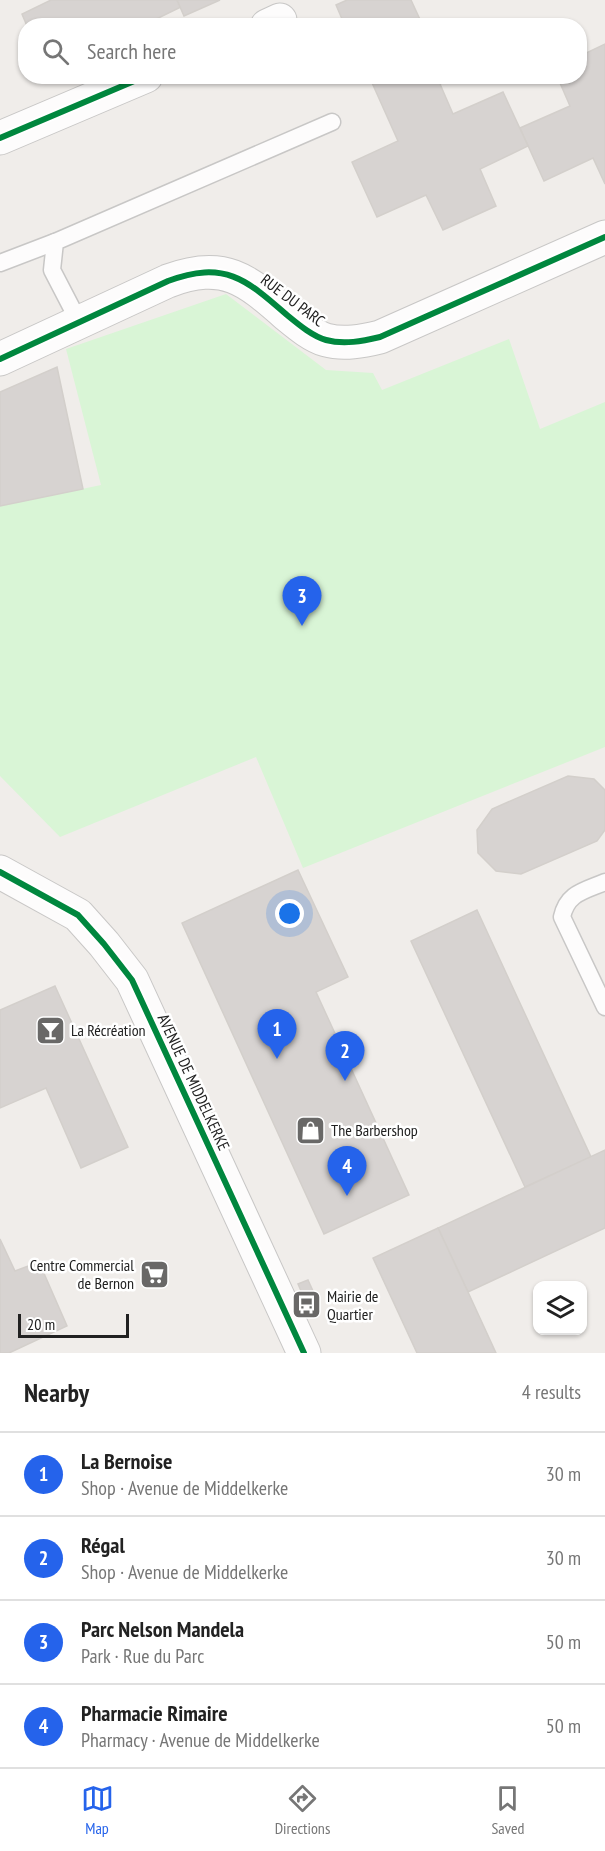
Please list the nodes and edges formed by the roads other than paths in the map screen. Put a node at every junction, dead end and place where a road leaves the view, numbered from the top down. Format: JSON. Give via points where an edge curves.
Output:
{"nodes":[{"id":1,"x":127,"y":84,"type":"edge"},
{"id":2,"x":332,"y":122,"type":"dead end"},
{"id":3,"x":0,"y":138,"type":"edge"},
{"id":4,"x":605,"y":237,"type":"edge"},
{"id":5,"x":56,"y":242,"type":"junction"},
{"id":6,"x":0,"y":263,"type":"edge"},
{"id":7,"x":79,"y":322,"type":"junction"},
{"id":8,"x":0,"y":359,"type":"edge"},
{"id":9,"x":0,"y":872,"type":"edge"},
{"id":10,"x":605,"y":882,"type":"edge"},
{"id":11,"x":605,"y":1007,"type":"edge"},
{"id":12,"x":304,"y":1353,"type":"edge"}],
"edges":[{"from":1,"to":3,"type":"street"},
{"from":2,"to":5,"type":"lane"},
{"from":4,"to":7,"type":"street","name":"RUE DU PARC","via":[[380,337],[359,342],[325,340],[311,333],[245,281],[225,273],[186,274]]},
{"from":5,"to":6,"type":"lane"},
{"from":5,"to":7,"type":"lane","via":[[52,270]]},
{"from":7,"to":8,"type":"street","name":"RUE DU PARC"},
{"from":9,"to":12,"type":"street","name":"AVENUE DE MIDDELKERKE","via":[[78,915],[132,980]]},
{"from":10,"to":11,"type":"lane","via":[[570,898],[562,917]]}]}
